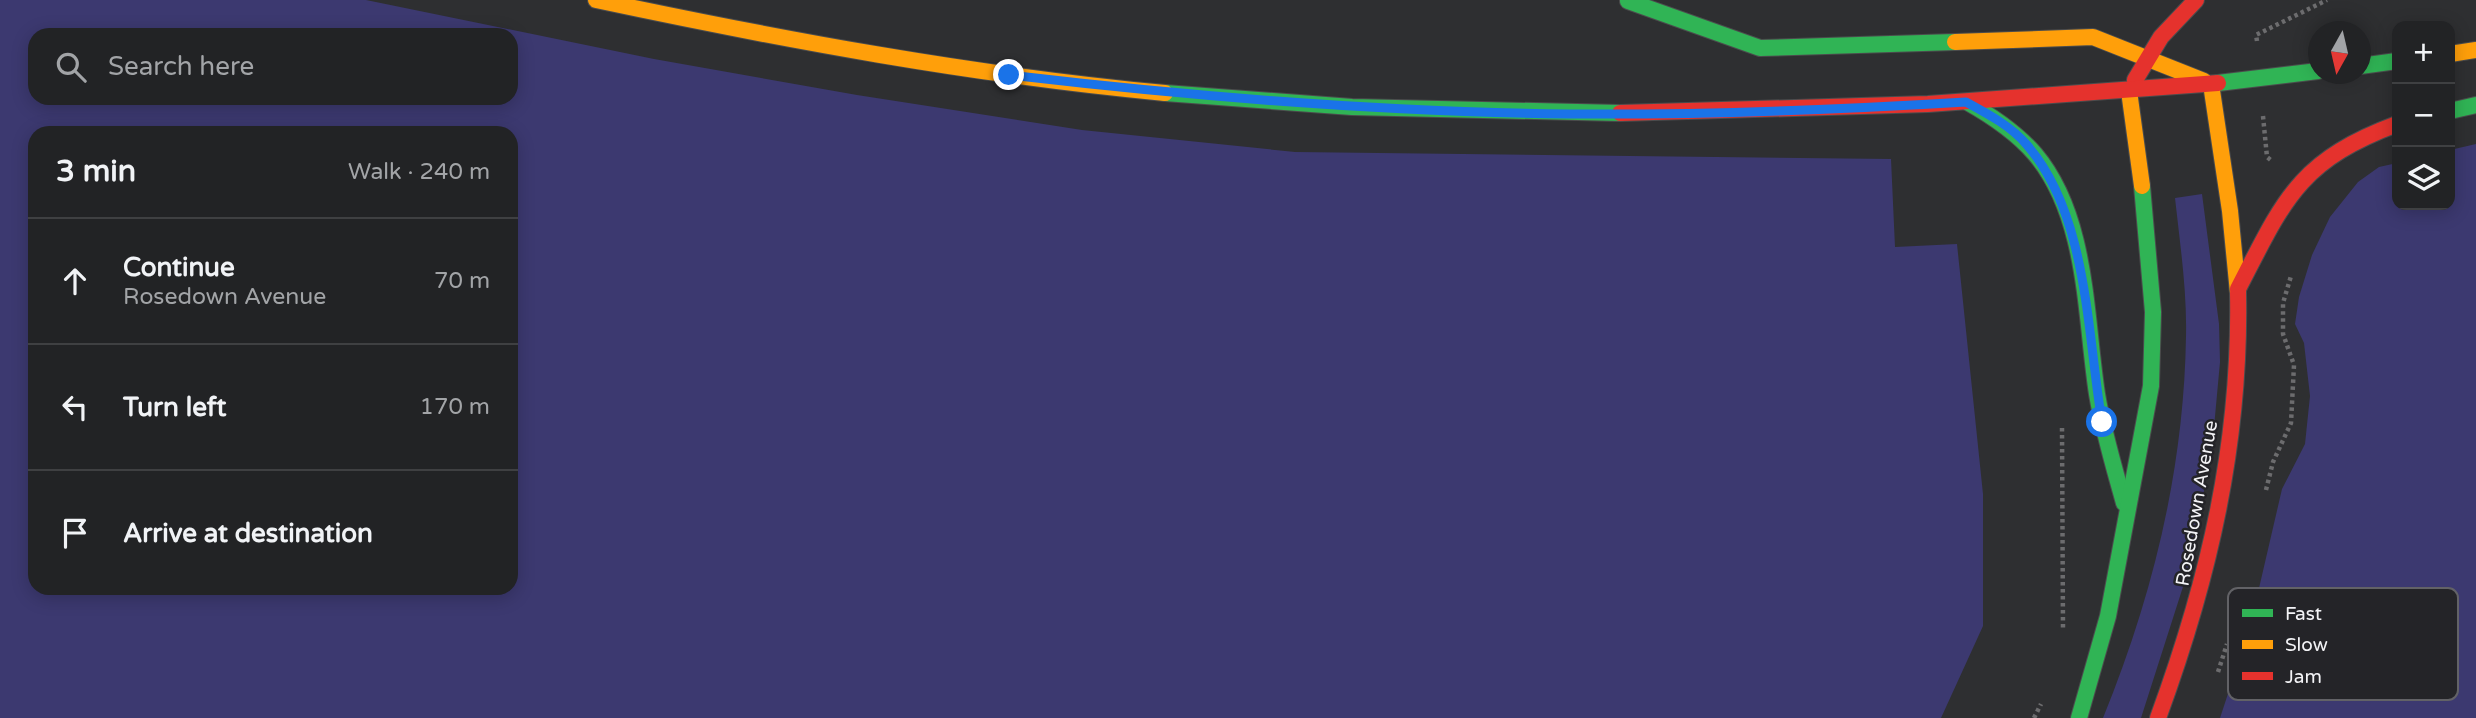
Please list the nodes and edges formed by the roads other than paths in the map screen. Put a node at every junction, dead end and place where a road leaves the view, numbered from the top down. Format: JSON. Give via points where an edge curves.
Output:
{"nodes":[{"id":1,"x":596,"y":0,"type":"edge"},
{"id":2,"x":1662,"y":0,"type":"edge"},
{"id":3,"x":2196,"y":0,"type":"edge"},
{"id":4,"x":1616,"y":1,"type":"edge"},
{"id":5,"x":1628,"y":1,"type":"edge"},
{"id":6,"x":2476,"y":50,"type":"edge"},
{"id":7,"x":2455,"y":53,"type":"edge"},
{"id":8,"x":2147,"y":57,"type":"junction"},
{"id":9,"x":2392,"y":62,"type":"edge"},
{"id":10,"x":2371,"y":65,"type":"edge"},
{"id":11,"x":2308,"y":72,"type":"edge"},
{"id":12,"x":2211,"y":83,"type":"junction"},
{"id":13,"x":2129,"y":91,"type":"junction"},
{"id":14,"x":1966,"y":102,"type":"junction"},
{"id":15,"x":2476,"y":106,"type":"edge"},
{"id":16,"x":2455,"y":110,"type":"edge"},
{"id":17,"x":2392,"y":126,"type":"edge"},
{"id":18,"x":2238,"y":289,"type":"junction"},
{"id":19,"x":2127,"y":513,"type":"junction"},
{"id":20,"x":2080,"y":718,"type":"edge"},
{"id":21,"x":2158,"y":718,"type":"edge"}],
"edges":[{"from":1,"to":14,"type":"main road","via":[[895,58],[1106,87],[1238,99],[1569,114],[1724,113]]},
{"from":2,"to":5,"type":"main road"},
{"from":3,"to":8,"type":"main road","via":[[2173,21]]},
{"from":4,"to":5,"type":"main road"},
{"from":5,"to":8,"type":"main road","via":[[1760,48],[2093,37]]},
{"from":6,"to":7,"type":"main road"},
{"from":8,"to":12,"type":"main road"},
{"from":8,"to":13,"type":"main road"},
{"from":9,"to":10,"type":"main road"},
{"from":11,"to":12,"type":"main road"},
{"from":12,"to":13,"type":"main road"},
{"from":12,"to":18,"type":"main road","name":"Rosedown Avenue"},
{"from":13,"to":14,"type":"main road"},
{"from":13,"to":19,"type":"main road","via":[[2149,239],[2154,342],[2152,383]]},
{"from":14,"to":19,"type":"main road","via":[[2026,143],[2057,193],[2077,260],[2102,422]]},
{"from":15,"to":16,"type":"main road"},
{"from":17,"to":18,"type":"main road","name":"Rosedown Avenue","via":[[2317,165],[2286,205]]},
{"from":18,"to":21,"type":"main road","name":"Rosedown Avenue","via":[[2237,380],[2222,502],[2207,576]]},
{"from":19,"to":20,"type":"main road","via":[[2109,623]]}]}
